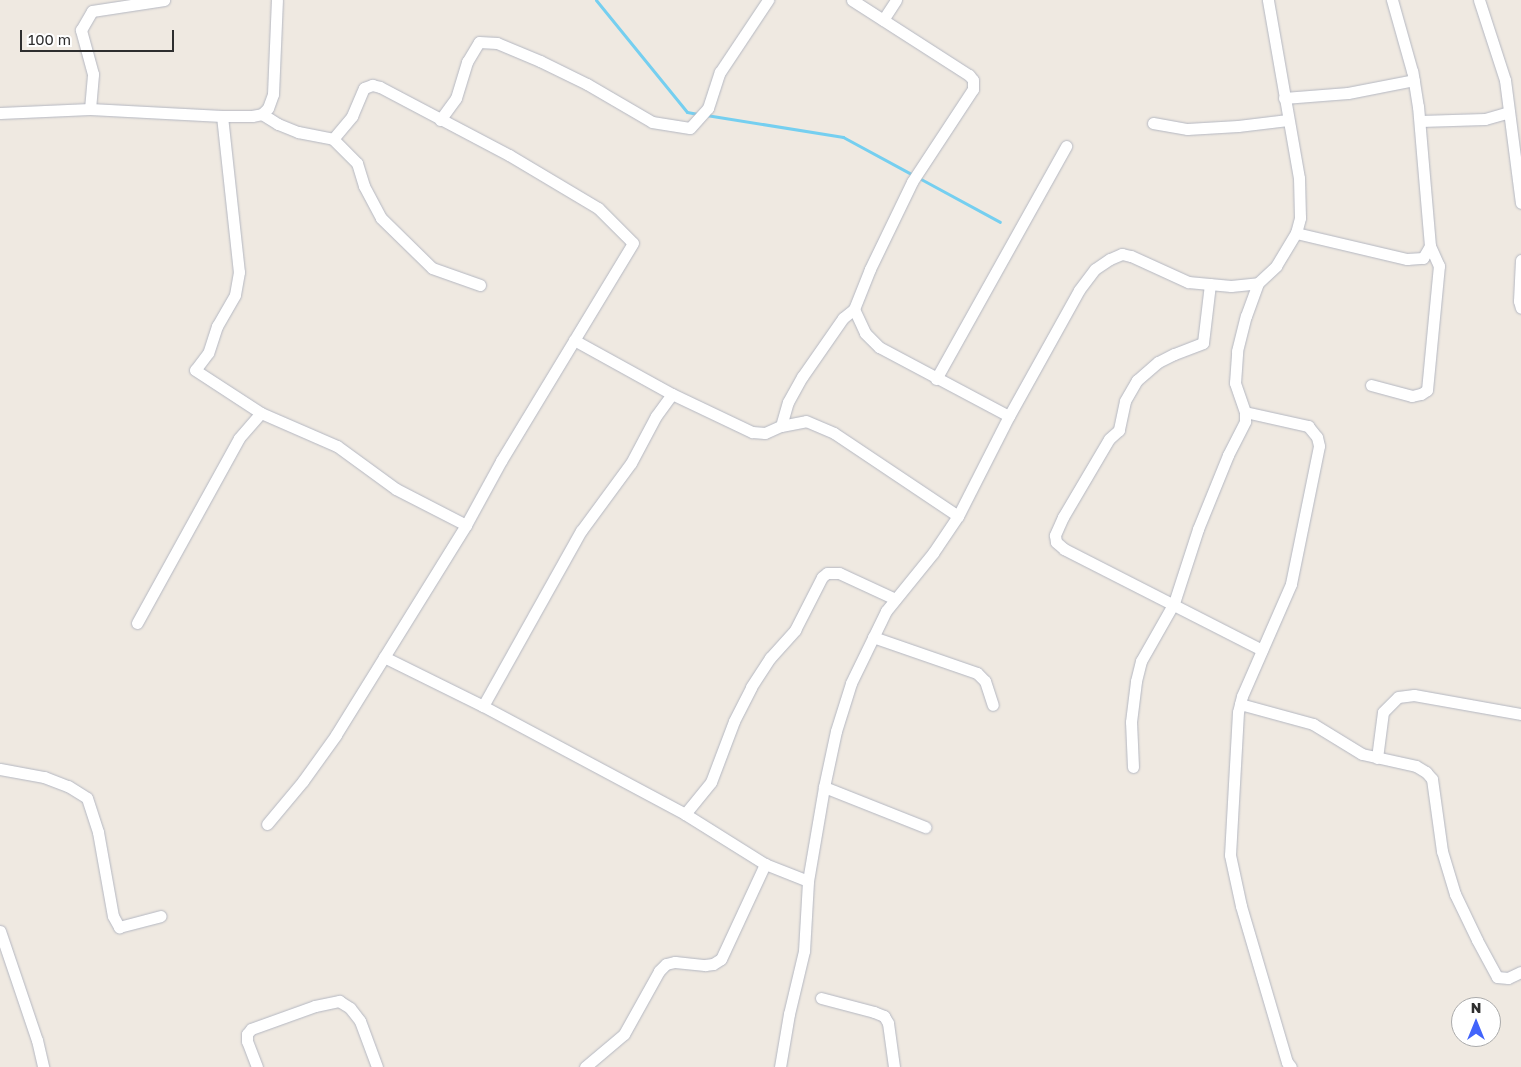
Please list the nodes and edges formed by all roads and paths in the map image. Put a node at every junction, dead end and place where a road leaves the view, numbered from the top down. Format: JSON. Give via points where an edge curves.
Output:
{"nodes":[{"id":1,"x":164,"y":0,"type":"edge"},
{"id":2,"x":277,"y":0,"type":"edge"},
{"id":3,"x":768,"y":0,"type":"edge"},
{"id":4,"x":852,"y":0,"type":"edge"},
{"id":5,"x":896,"y":0,"type":"edge"},
{"id":6,"x":1268,"y":0,"type":"edge"},
{"id":7,"x":1392,"y":0,"type":"edge"},
{"id":8,"x":1479,"y":0,"type":"edge"},
{"id":9,"x":883,"y":20,"type":"junction"},
{"id":10,"x":1414,"y":80,"type":"junction"},
{"id":11,"x":1284,"y":98,"type":"junction"},
{"id":12,"x":90,"y":109,"type":"junction"},
{"id":13,"x":1509,"y":112,"type":"junction"},
{"id":14,"x":0,"y":113,"type":"edge"},
{"id":15,"x":262,"y":114,"type":"junction"},
{"id":16,"x":222,"y":116,"type":"junction"},
{"id":17,"x":440,"y":120,"type":"junction"},
{"id":18,"x":1288,"y":120,"type":"junction"},
{"id":19,"x":1420,"y":121,"type":"junction"},
{"id":20,"x":1153,"y":123,"type":"dead end"},
{"id":21,"x":333,"y":139,"type":"junction"},
{"id":22,"x":1066,"y":146,"type":"dead end"},
{"id":23,"x":1521,"y":203,"type":"edge"},
{"id":24,"x":1296,"y":232,"type":"junction"},
{"id":25,"x":1430,"y":246,"type":"junction"},
{"id":26,"x":1521,"y":260,"type":"edge"},
{"id":27,"x":1258,"y":283,"type":"junction"},
{"id":28,"x":1210,"y":284,"type":"junction"},
{"id":29,"x":480,"y":285,"type":"dead end"},
{"id":30,"x":1521,"y":308,"type":"edge"},
{"id":31,"x":854,"y":309,"type":"junction"},
{"id":32,"x":574,"y":340,"type":"junction"},
{"id":33,"x":936,"y":378,"type":"junction"},
{"id":34,"x":1371,"y":385,"type":"dead end"},
{"id":35,"x":672,"y":394,"type":"junction"},
{"id":36,"x":1245,"y":412,"type":"junction"},
{"id":37,"x":261,"y":413,"type":"junction"},
{"id":38,"x":1009,"y":416,"type":"junction"},
{"id":39,"x":781,"y":426,"type":"junction"},
{"id":40,"x":958,"y":516,"type":"junction"},
{"id":41,"x":466,"y":525,"type":"junction"},
{"id":42,"x":896,"y":599,"type":"junction"},
{"id":43,"x":1174,"y":603,"type":"junction"},
{"id":44,"x":137,"y":622,"type":"dead end"},
{"id":45,"x":873,"y":638,"type":"junction"},
{"id":46,"x":1262,"y":650,"type":"junction"},
{"id":47,"x":384,"y":657,"type":"junction"},
{"id":48,"x":1240,"y":704,"type":"junction"},
{"id":49,"x":993,"y":705,"type":"dead end"},
{"id":50,"x":483,"y":706,"type":"junction"},
{"id":51,"x":1521,"y":714,"type":"edge"},
{"id":52,"x":1376,"y":758,"type":"junction"},
{"id":53,"x":1133,"y":767,"type":"dead end"},
{"id":54,"x":0,"y":769,"type":"edge"},
{"id":55,"x":824,"y":787,"type":"junction"},
{"id":56,"x":685,"y":814,"type":"junction"},
{"id":57,"x":267,"y":824,"type":"dead end"},
{"id":58,"x":925,"y":827,"type":"dead end"},
{"id":59,"x":765,"y":864,"type":"junction"},
{"id":60,"x":808,"y":882,"type":"junction"},
{"id":61,"x":161,"y":916,"type":"dead end"},
{"id":62,"x":0,"y":931,"type":"edge"},
{"id":63,"x":1521,"y":972,"type":"edge"},
{"id":64,"x":821,"y":998,"type":"dead end"},
{"id":65,"x":43,"y":1067,"type":"edge"},
{"id":66,"x":258,"y":1067,"type":"edge"},
{"id":67,"x":377,"y":1067,"type":"edge"},
{"id":68,"x":585,"y":1067,"type":"edge"},
{"id":69,"x":780,"y":1067,"type":"edge"},
{"id":70,"x":894,"y":1067,"type":"edge"},
{"id":71,"x":1291,"y":1067,"type":"edge"}],
"edges":[{"from":1,"to":12,"type":"street","via":[[92,12],[81,30],[93,74]]},
{"from":2,"to":15,"type":"street","via":[[272,94],[268,108]]},
{"from":3,"to":17,"type":"street","via":[[720,72],[708,108],[690,128],[652,122],[540,61],[497,43],[479,42],[467,62],[456,98]]},
{"from":4,"to":9,"type":"street"},
{"from":5,"to":9,"type":"street"},
{"from":6,"to":11,"type":"street"},
{"from":7,"to":10,"type":"street"},
{"from":8,"to":13,"type":"street","via":[[1505,80]]},
{"from":9,"to":31,"type":"street","via":[[969,74],[973,90],[912,182]]},
{"from":10,"to":11,"type":"street","via":[[1348,93]]},
{"from":10,"to":19,"type":"street"},
{"from":11,"to":18,"type":"street"},
{"from":12,"to":14,"type":"street"},
{"from":12,"to":16,"type":"street"},
{"from":13,"to":19,"type":"street","via":[[1485,119]]},
{"from":13,"to":23,"type":"street"},
{"from":15,"to":16,"type":"street"},
{"from":15,"to":21,"type":"street","via":[[298,132]]},
{"from":16,"to":37,"type":"street","via":[[239,272],[236,295],[217,326],[208,353],[195,370]]},
{"from":17,"to":21,"type":"street","via":[[380,87],[368,85],[360,94],[352,116]]},
{"from":17,"to":32,"type":"street","via":[[509,154],[598,208],[633,243]]},
{"from":18,"to":20,"type":"street","via":[[1187,129]]},
{"from":18,"to":24,"type":"street","via":[[1299,185],[1300,218]]},
{"from":19,"to":25,"type":"street"},
{"from":21,"to":29,"type":"street","via":[[357,163],[364,186],[381,218],[432,268]]},
{"from":22,"to":33,"type":"street"},
{"from":24,"to":25,"type":"street","via":[[1407,258],[1423,258]]},
{"from":24,"to":27,"type":"street","via":[[1276,266]]},
{"from":25,"to":34,"type":"street","via":[[1439,266],[1427,390],[1412,396]]},
{"from":26,"to":30,"type":"street"},
{"from":27,"to":28,"type":"street"},
{"from":27,"to":36,"type":"street","via":[[1237,351],[1235,383]]},
{"from":28,"to":38,"type":"street","via":[[1188,282],[1131,256],[1122,254],[1110,258],[1095,269],[1079,290]]},
{"from":28,"to":43,"type":"street","via":[[1203,343],[1158,362],[1138,380],[1125,401],[1119,430],[1109,439],[1055,535],[1056,542],[1064,549]]},
{"from":31,"to":33,"type":"street","via":[[865,333],[879,346]]},
{"from":31,"to":39,"type":"street","via":[[843,318],[802,377],[788,402]]},
{"from":32,"to":35,"type":"street"},
{"from":32,"to":41,"type":"street"},
{"from":33,"to":38,"type":"street"},
{"from":35,"to":39,"type":"street","via":[[752,432],[765,434]]},
{"from":35,"to":50,"type":"street","via":[[656,416],[631,463],[582,531]]},
{"from":36,"to":43,"type":"street","via":[[1245,421],[1198,529]]},
{"from":36,"to":46,"type":"street","via":[[1308,426],[1317,437],[1319,446],[1291,584]]},
{"from":37,"to":41,"type":"street","via":[[337,446],[396,489]]},
{"from":37,"to":44,"type":"street","via":[[239,438]]},
{"from":38,"to":40,"type":"street"},
{"from":39,"to":40,"type":"street","via":[[806,421],[834,434]]},
{"from":40,"to":42,"type":"street"},
{"from":41,"to":47,"type":"street"},
{"from":42,"to":45,"type":"street","via":[[886,611]]},
{"from":42,"to":56,"type":"street","via":[[839,573],[827,573],[822,577],[795,630],[770,658],[751,687],[734,720],[711,782]]},
{"from":43,"to":46,"type":"street"},
{"from":43,"to":53,"type":"street","via":[[1148,646],[1136,681],[1131,722]]},
{"from":45,"to":49,"type":"street","via":[[976,673],[985,681]]},
{"from":45,"to":55,"type":"street","via":[[851,683]]},
{"from":46,"to":48,"type":"street"},
{"from":47,"to":50,"type":"street"},
{"from":47,"to":57,"type":"street","via":[[336,735]]},
{"from":48,"to":52,"type":"street","via":[[1313,724],[1362,754]]},
{"from":48,"to":71,"type":"street","via":[[1231,862],[1241,906]]},
{"from":50,"to":56,"type":"street"},
{"from":51,"to":52,"type":"street","via":[[1414,695],[1398,697],[1389,703],[1380,720]]},
{"from":52,"to":63,"type":"street","via":[[1416,766],[1432,779],[1442,851],[1454,894],[1497,977],[1508,978]]},
{"from":54,"to":61,"type":"street","via":[[44,777],[87,798],[98,832],[113,916],[119,927]]},
{"from":55,"to":58,"type":"street"},
{"from":55,"to":60,"type":"street"},
{"from":56,"to":59,"type":"street"},
{"from":59,"to":60,"type":"street"},
{"from":59,"to":68,"type":"street","via":[[721,959],[705,965],[666,964],[624,1034]]},
{"from":60,"to":69,"type":"street","via":[[804,951]]},
{"from":62,"to":65,"type":"street"},
{"from":64,"to":70,"type":"street","via":[[884,1016],[888,1023]]},
{"from":66,"to":67,"type":"street","via":[[247,1041],[251,1029],[338,1001],[350,1008],[360,1021]]}]}
